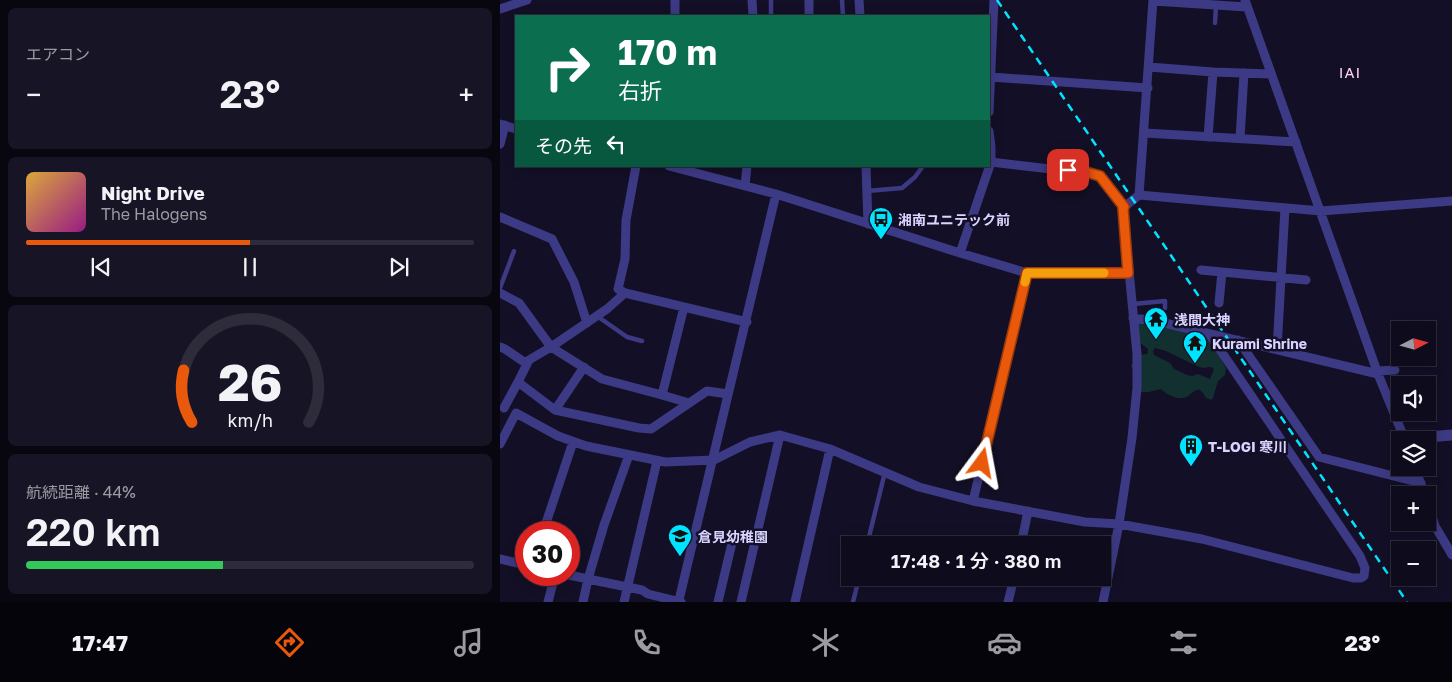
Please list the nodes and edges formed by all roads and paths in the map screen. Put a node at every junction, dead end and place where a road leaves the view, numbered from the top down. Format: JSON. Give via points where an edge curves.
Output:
{"nodes":[{"id":1,"x":527,"y":0,"type":"edge"},
{"id":2,"x":675,"y":0,"type":"edge"},
{"id":3,"x":752,"y":0,"type":"edge"},
{"id":4,"x":771,"y":0,"type":"edge"},
{"id":5,"x":809,"y":0,"type":"edge"},
{"id":6,"x":842,"y":0,"type":"edge"},
{"id":7,"x":859,"y":0,"type":"edge"},
{"id":8,"x":994,"y":0,"type":"edge"},
{"id":9,"x":1153,"y":0,"type":"edge"},
{"id":10,"x":1246,"y":3,"type":"edge"},
{"id":11,"x":1216,"y":5,"type":"junction"},
{"id":12,"x":500,"y":9,"type":"edge"},
{"id":13,"x":675,"y":15,"type":"edge"},
{"id":14,"x":753,"y":15,"type":"edge"},
{"id":15,"x":771,"y":15,"type":"edge"},
{"id":16,"x":809,"y":15,"type":"edge"},
{"id":17,"x":843,"y":15,"type":"edge"},
{"id":18,"x":860,"y":15,"type":"edge"},
{"id":19,"x":1215,"y":23,"type":"dead end"},
{"id":20,"x":990,"y":43,"type":"edge"},
{"id":21,"x":1149,"y":67,"type":"junction"},
{"id":22,"x":1213,"y":72,"type":"junction"},
{"id":23,"x":1244,"y":73,"type":"junction"},
{"id":24,"x":1272,"y":74,"type":"junction"},
{"id":25,"x":991,"y":77,"type":"junction"},
{"id":26,"x":1148,"y":88,"type":"junction"},
{"id":27,"x":990,"y":94,"type":"edge"},
{"id":28,"x":503,"y":125,"type":"edge"},
{"id":29,"x":515,"y":129,"type":"edge"},
{"id":30,"x":1145,"y":133,"type":"junction"},
{"id":31,"x":1208,"y":137,"type":"junction"},
{"id":32,"x":1240,"y":138,"type":"junction"},
{"id":33,"x":990,"y":139,"type":"edge"},
{"id":34,"x":1296,"y":142,"type":"junction"},
{"id":35,"x":500,"y":144,"type":"edge"},
{"id":36,"x":990,"y":162,"type":"edge"},
{"id":37,"x":636,"y":167,"type":"edge"},
{"id":38,"x":672,"y":167,"type":"edge"},
{"id":39,"x":747,"y":167,"type":"edge"},
{"id":40,"x":866,"y":167,"type":"edge"},
{"id":41,"x":922,"y":167,"type":"edge"},
{"id":42,"x":988,"y":167,"type":"edge"},
{"id":43,"x":745,"y":186,"type":"junction"},
{"id":44,"x":867,"y":191,"type":"junction"},
{"id":45,"x":776,"y":194,"type":"junction"},
{"id":46,"x":1139,"y":195,"type":"junction"},
{"id":47,"x":1452,"y":201,"type":"edge"},
{"id":48,"x":1124,"y":207,"type":"junction"},
{"id":49,"x":1285,"y":208,"type":"junction"},
{"id":50,"x":1321,"y":212,"type":"junction"},
{"id":51,"x":500,"y":217,"type":"edge"},
{"id":52,"x":868,"y":224,"type":"junction"},
{"id":53,"x":514,"y":250,"type":"dead end"},
{"id":54,"x":960,"y":253,"type":"junction"},
{"id":55,"x":1201,"y":270,"type":"dead end"},
{"id":56,"x":1222,"y":272,"type":"junction"},
{"id":57,"x":1027,"y":273,"type":"junction"},
{"id":58,"x":1128,"y":273,"type":"junction"},
{"id":59,"x":1281,"y":278,"type":"junction"},
{"id":60,"x":1306,"y":280,"type":"dead end"},
{"id":61,"x":500,"y":288,"type":"edge"},
{"id":62,"x":500,"y":293,"type":"edge"},
{"id":63,"x":625,"y":293,"type":"junction"},
{"id":64,"x":1219,"y":303,"type":"dead end"},
{"id":65,"x":1131,"y":304,"type":"junction"},
{"id":66,"x":684,"y":307,"type":"junction"},
{"id":67,"x":1165,"y":308,"type":"dead end"},
{"id":68,"x":597,"y":316,"type":"junction"},
{"id":69,"x":1133,"y":318,"type":"junction"},
{"id":70,"x":747,"y":322,"type":"junction"},
{"id":71,"x":587,"y":323,"type":"junction"},
{"id":72,"x":1210,"y":335,"type":"junction"},
{"id":73,"x":1238,"y":340,"type":"junction"},
{"id":74,"x":642,"y":341,"type":"dead end"},
{"id":75,"x":500,"y":347,"type":"edge"},
{"id":76,"x":551,"y":347,"type":"junction"},
{"id":77,"x":1277,"y":348,"type":"junction"},
{"id":78,"x":527,"y":364,"type":"junction"},
{"id":79,"x":584,"y":367,"type":"junction"},
{"id":80,"x":1395,"y":370,"type":"dead end"},
{"id":81,"x":1378,"y":373,"type":"junction"},
{"id":82,"x":518,"y":382,"type":"junction"},
{"id":83,"x":728,"y":394,"type":"junction"},
{"id":84,"x":662,"y":395,"type":"junction"},
{"id":85,"x":689,"y":403,"type":"junction"},
{"id":86,"x":502,"y":407,"type":"edge"},
{"id":87,"x":555,"y":410,"type":"junction"},
{"id":88,"x":516,"y":413,"type":"junction"},
{"id":89,"x":1402,"y":431,"type":"edge"},
{"id":90,"x":780,"y":435,"type":"junction"},
{"id":91,"x":1452,"y":435,"type":"edge"},
{"id":92,"x":1436,"y":436,"type":"edge"},
{"id":93,"x":573,"y":442,"type":"junction"},
{"id":94,"x":500,"y":444,"type":"edge"},
{"id":95,"x":830,"y":449,"type":"junction"},
{"id":96,"x":629,"y":455,"type":"junction"},
{"id":97,"x":714,"y":460,"type":"junction"},
{"id":98,"x":657,"y":461,"type":"junction"},
{"id":99,"x":885,"y":472,"type":"junction"},
{"id":100,"x":1418,"y":476,"type":"edge"},
{"id":101,"x":1421,"y":483,"type":"junction"},
{"id":102,"x":1422,"y":486,"type":"edge"},
{"id":103,"x":973,"y":501,"type":"junction"},
{"id":104,"x":1028,"y":511,"type":"junction"},
{"id":105,"x":547,"y":521,"type":"edge"},
{"id":106,"x":1118,"y":524,"type":"junction"},
{"id":107,"x":1436,"y":528,"type":"edge"},
{"id":108,"x":869,"y":536,"type":"edge"},
{"id":109,"x":1023,"y":536,"type":"edge"},
{"id":110,"x":732,"y":543,"type":"dead end"},
{"id":111,"x":1452,"y":555,"type":"edge"},
{"id":112,"x":500,"y":559,"type":"edge"},
{"id":113,"x":515,"y":562,"type":"edge"},
{"id":114,"x":580,"y":577,"type":"edge"},
{"id":115,"x":588,"y":579,"type":"junction"},
{"id":116,"x":552,"y":586,"type":"edge"},
{"id":117,"x":857,"y":586,"type":"edge"},
{"id":118,"x":1012,"y":586,"type":"edge"},
{"id":119,"x":628,"y":588,"type":"junction"},
{"id":120,"x":682,"y":601,"type":"edge"},
{"id":121,"x":548,"y":602,"type":"edge"},
{"id":122,"x":583,"y":602,"type":"edge"},
{"id":123,"x":624,"y":602,"type":"edge"},
{"id":124,"x":718,"y":602,"type":"edge"},
{"id":125,"x":741,"y":602,"type":"edge"},
{"id":126,"x":796,"y":602,"type":"edge"},
{"id":127,"x":853,"y":602,"type":"edge"},
{"id":128,"x":1008,"y":602,"type":"edge"},
{"id":129,"x":1103,"y":602,"type":"edge"}],
"edges":[{"from":1,"to":12,"type":"street"},
{"from":2,"to":13,"type":"street"},
{"from":3,"to":14,"type":"street"},
{"from":4,"to":15,"type":"lane"},
{"from":5,"to":16,"type":"street"},
{"from":6,"to":17,"type":"lane"},
{"from":7,"to":18,"type":"street"},
{"from":8,"to":20,"type":"street"},
{"from":9,"to":11,"type":"street"},
{"from":9,"to":21,"type":"street"},
{"from":10,"to":11,"type":"street"},
{"from":10,"to":24,"type":"street"},
{"from":11,"to":19,"type":"lane"},
{"from":20,"to":25,"type":"street"},
{"from":21,"to":22,"type":"street"},
{"from":21,"to":26,"type":"street"},
{"from":22,"to":23,"type":"street"},
{"from":22,"to":31,"type":"street"},
{"from":23,"to":24,"type":"street"},
{"from":23,"to":32,"type":"street"},
{"from":24,"to":34,"type":"street"},
{"from":25,"to":26,"type":"street"},
{"from":25,"to":27,"type":"street"},
{"from":26,"to":30,"type":"street"},
{"from":28,"to":29,"type":"street"},
{"from":28,"to":35,"type":"street"},
{"from":30,"to":31,"type":"street"},
{"from":30,"to":46,"type":"street"},
{"from":31,"to":32,"type":"street"},
{"from":32,"to":34,"type":"street"},
{"from":33,"to":36,"type":"street"},
{"from":34,"to":50,"type":"street"},
{"from":36,"to":48,"type":"street","via":[[1100,176]]},
{"from":37,"to":63,"type":"street","via":[[626,220],[625,259],[618,289]]},
{"from":38,"to":43,"type":"street"},
{"from":39,"to":43,"type":"street"},
{"from":40,"to":44,"type":"street"},
{"from":41,"to":44,"type":"lane","via":[[902,188]]},
{"from":42,"to":54,"type":"street"},
{"from":43,"to":45,"type":"street"},
{"from":44,"to":52,"type":"street"},
{"from":45,"to":52,"type":"street"},
{"from":45,"to":70,"type":"street"},
{"from":46,"to":48,"type":"street"},
{"from":46,"to":49,"type":"street"},
{"from":47,"to":50,"type":"street"},
{"from":48,"to":58,"type":"street"},
{"from":49,"to":50,"type":"street"},
{"from":49,"to":59,"type":"street"},
{"from":50,"to":81,"type":"street"},
{"from":51,"to":71,"type":"street","via":[[552,239],[574,282]]},
{"from":52,"to":54,"type":"street"},
{"from":53,"to":61,"type":"lane"},
{"from":54,"to":57,"type":"street"},
{"from":55,"to":56,"type":"street"},
{"from":56,"to":59,"type":"street"},
{"from":56,"to":64,"type":"street"},
{"from":57,"to":58,"type":"street"},
{"from":57,"to":103,"type":"street"},
{"from":58,"to":65,"type":"street"},
{"from":59,"to":60,"type":"street"},
{"from":59,"to":77,"type":"street"},
{"from":62,"to":76,"type":"street","via":[[519,303]]},
{"from":63,"to":66,"type":"street"},
{"from":63,"to":68,"type":"street"},
{"from":65,"to":67,"type":"lane","via":[[1165,302]]},
{"from":65,"to":69,"type":"street"},
{"from":66,"to":70,"type":"street"},
{"from":66,"to":84,"type":"street"},
{"from":68,"to":71,"type":"street"},
{"from":68,"to":74,"type":"lane","via":[[628,337]]},
{"from":69,"to":72,"type":"street"},
{"from":69,"to":106,"type":"street","via":[[1137,354],[1136,406]]},
{"from":70,"to":83,"type":"street"},
{"from":71,"to":76,"type":"street"},
{"from":72,"to":73,"type":"street"},
{"from":72,"to":106,"type":"street","via":[[1360,556],[1365,568],[1364,576],[1354,578],[1202,539]]},
{"from":73,"to":77,"type":"street"},
{"from":73,"to":101,"type":"street","via":[[1319,457]]},
{"from":75,"to":78,"type":"street"},
{"from":76,"to":78,"type":"street"},
{"from":76,"to":79,"type":"street"},
{"from":77,"to":81,"type":"street"},
{"from":78,"to":82,"type":"street"},
{"from":79,"to":84,"type":"street","via":[[602,379]]},
{"from":79,"to":87,"type":"street"},
{"from":80,"to":81,"type":"street"},
{"from":81,"to":89,"type":"street"},
{"from":82,"to":86,"type":"street"},
{"from":82,"to":87,"type":"street"},
{"from":83,"to":85,"type":"street","via":[[707,391]]},
{"from":83,"to":97,"type":"street"},
{"from":84,"to":85,"type":"street"},
{"from":85,"to":87,"type":"street","via":[[651,429]]},
{"from":86,"to":88,"type":"street"},
{"from":88,"to":93,"type":"street"},
{"from":88,"to":94,"type":"street"},
{"from":90,"to":95,"type":"street"},
{"from":90,"to":97,"type":"street","via":[[750,442]]},
{"from":90,"to":125,"type":"street"},
{"from":91,"to":92,"type":"street"},
{"from":93,"to":96,"type":"street"},
{"from":93,"to":105,"type":"street"},
{"from":95,"to":99,"type":"street"},
{"from":95,"to":126,"type":"street"},
{"from":96,"to":98,"type":"street"},
{"from":96,"to":115,"type":"street"},
{"from":97,"to":98,"type":"street"},
{"from":97,"to":120,"type":"street"},
{"from":98,"to":119,"type":"street"},
{"from":99,"to":103,"type":"street","via":[[919,487]]},
{"from":99,"to":108,"type":"lane"},
{"from":100,"to":101,"type":"street"},
{"from":101,"to":102,"type":"street"},
{"from":103,"to":104,"type":"street"},
{"from":104,"to":106,"type":"street","via":[[1085,522]]},
{"from":104,"to":109,"type":"street"},
{"from":106,"to":129,"type":"street"},
{"from":107,"to":111,"type":"street"},
{"from":110,"to":124,"type":"street"},
{"from":112,"to":113,"type":"street"},
{"from":114,"to":115,"type":"street"},
{"from":115,"to":119,"type":"street"},
{"from":115,"to":122,"type":"street"},
{"from":116,"to":121,"type":"street"},
{"from":117,"to":127,"type":"lane"},
{"from":118,"to":128,"type":"street"},
{"from":119,"to":120,"type":"street"},
{"from":119,"to":123,"type":"street"}]}
